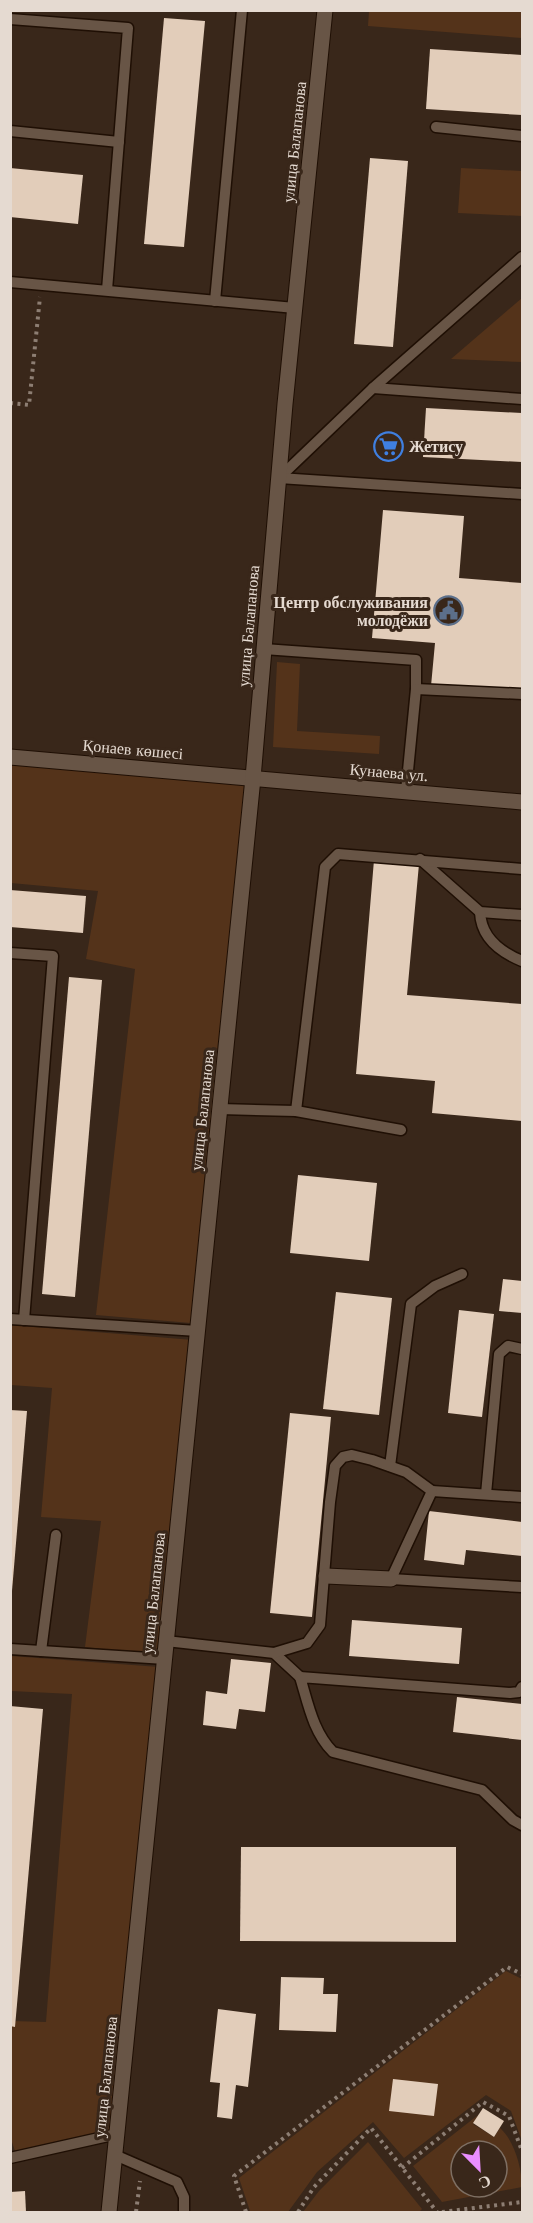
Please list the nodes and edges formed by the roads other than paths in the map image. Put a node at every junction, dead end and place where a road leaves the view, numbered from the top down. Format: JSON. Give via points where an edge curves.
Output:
{"nodes":[{"id":1,"x":242,"y":10,"type":"edge"},
{"id":2,"x":325,"y":10,"type":"edge"},
{"id":3,"x":10,"y":19,"type":"edge"},
{"id":4,"x":436,"y":127,"type":"dead end"},
{"id":5,"x":10,"y":131,"type":"edge"},
{"id":6,"x":522,"y":136,"type":"edge"},
{"id":7,"x":119,"y":142,"type":"junction"},
{"id":8,"x":522,"y":257,"type":"edge"},
{"id":9,"x":10,"y":282,"type":"edge"},
{"id":10,"x":107,"y":290,"type":"junction"},
{"id":11,"x":215,"y":301,"type":"junction"},
{"id":12,"x":295,"y":308,"type":"junction"},
{"id":13,"x":374,"y":388,"type":"junction"},
{"id":14,"x":522,"y":399,"type":"edge"},
{"id":15,"x":279,"y":478,"type":"junction"},
{"id":16,"x":522,"y":494,"type":"edge"},
{"id":17,"x":264,"y":650,"type":"junction"},
{"id":18,"x":417,"y":689,"type":"junction"},
{"id":19,"x":522,"y":694,"type":"edge"},
{"id":20,"x":10,"y":757,"type":"edge"},
{"id":21,"x":253,"y":778,"type":"junction"},
{"id":22,"x":406,"y":791,"type":"junction"},
{"id":23,"x":522,"y":802,"type":"edge"},
{"id":24,"x":420,"y":859,"type":"junction"},
{"id":25,"x":522,"y":869,"type":"edge"},
{"id":26,"x":480,"y":912,"type":"junction"},
{"id":27,"x":522,"y":915,"type":"edge"},
{"id":28,"x":10,"y":953,"type":"edge"},
{"id":29,"x":522,"y":961,"type":"edge"},
{"id":30,"x":220,"y":1109,"type":"junction"},
{"id":31,"x":297,"y":1112,"type":"junction"},
{"id":32,"x":401,"y":1130,"type":"dead end"},
{"id":33,"x":462,"y":1274,"type":"dead end"},
{"id":34,"x":10,"y":1319,"type":"edge"},
{"id":35,"x":24,"y":1320,"type":"junction"},
{"id":36,"x":198,"y":1331,"type":"junction"},
{"id":37,"x":522,"y":1349,"type":"edge"},
{"id":38,"x":390,"y":1466,"type":"junction"},
{"id":39,"x":432,"y":1491,"type":"junction"},
{"id":40,"x":486,"y":1494,"type":"junction"},
{"id":41,"x":522,"y":1497,"type":"edge"},
{"id":42,"x":56,"y":1535,"type":"dead end"},
{"id":43,"x":326,"y":1576,"type":"junction"},
{"id":44,"x":391,"y":1579,"type":"junction"},
{"id":45,"x":522,"y":1587,"type":"edge"},
{"id":46,"x":166,"y":1641,"type":"junction"},
{"id":47,"x":10,"y":1649,"type":"edge"},
{"id":48,"x":41,"y":1651,"type":"junction"},
{"id":49,"x":274,"y":1653,"type":"junction"},
{"id":50,"x":165,"y":1659,"type":"junction"},
{"id":51,"x":300,"y":1677,"type":"junction"},
{"id":52,"x":522,"y":1687,"type":"edge"},
{"id":53,"x":522,"y":1825,"type":"edge"},
{"id":54,"x":117,"y":2134,"type":"junction"},
{"id":55,"x":115,"y":2155,"type":"junction"},
{"id":56,"x":10,"y":2158,"type":"edge"},
{"id":57,"x":109,"y":2212,"type":"edge"},
{"id":58,"x":184,"y":2212,"type":"edge"}],
"edges":[{"from":1,"to":11,"type":"lane"},
{"from":2,"to":12,"type":"street","name":"улица Балапанова"},
{"from":3,"to":7,"type":"lane","via":[[128,28]]},
{"from":4,"to":6,"type":"lane"},
{"from":5,"to":7,"type":"lane"},
{"from":7,"to":10,"type":"lane"},
{"from":8,"to":13,"type":"lane"},
{"from":9,"to":10,"type":"lane"},
{"from":10,"to":11,"type":"lane"},
{"from":11,"to":12,"type":"lane"},
{"from":12,"to":15,"type":"street","name":"улица Балапанова"},
{"from":13,"to":14,"type":"lane"},
{"from":13,"to":15,"type":"lane"},
{"from":15,"to":16,"type":"lane"},
{"from":15,"to":17,"type":"street","name":"улица Балапанова"},
{"from":17,"to":18,"type":"lane","via":[[416,660]]},
{"from":17,"to":21,"type":"street","name":"улица Балапанова"},
{"from":18,"to":19,"type":"lane"},
{"from":18,"to":22,"type":"lane"},
{"from":20,"to":21,"type":"street","name":"Қонаев көшесі"},
{"from":21,"to":22,"type":"street","name":"Кунаева ул."},
{"from":21,"to":30,"type":"street","name":"улица Балапанова"},
{"from":22,"to":23,"type":"street","name":"Кунаева ул."},
{"from":24,"to":25,"type":"lane"},
{"from":24,"to":26,"type":"lane"},
{"from":24,"to":31,"type":"lane","via":[[338,854],[325,867]]},
{"from":26,"to":27,"type":"lane"},
{"from":26,"to":29,"type":"lane","via":[[480,926],[486,936],[508,955]]},
{"from":28,"to":35,"type":"lane","via":[[52,956]]},
{"from":30,"to":31,"type":"lane"},
{"from":30,"to":36,"type":"street","name":"улица Балапанова"},
{"from":31,"to":32,"type":"lane"},
{"from":33,"to":38,"type":"lane","via":[[435,1286],[411,1304]]},
{"from":34,"to":35,"type":"lane"},
{"from":35,"to":36,"type":"lane"},
{"from":36,"to":46,"type":"street","name":"улица Балапанова"},
{"from":37,"to":40,"type":"lane","via":[[508,1346],[499,1354]]},
{"from":38,"to":39,"type":"lane","via":[[406,1472]]},
{"from":38,"to":43,"type":"lane","via":[[352,1455],[343,1457],[335,1466]]},
{"from":39,"to":40,"type":"lane"},
{"from":39,"to":44,"type":"lane"},
{"from":40,"to":41,"type":"lane"},
{"from":42,"to":48,"type":"lane"},
{"from":43,"to":44,"type":"street"},
{"from":43,"to":49,"type":"lane","via":[[320,1625],[307,1643]]},
{"from":44,"to":45,"type":"lane"},
{"from":46,"to":49,"type":"lane"},
{"from":46,"to":50,"type":"street","name":"улица Балапанова"},
{"from":47,"to":48,"type":"lane"},
{"from":48,"to":50,"type":"lane"},
{"from":49,"to":51,"type":"lane"},
{"from":50,"to":54,"type":"street","name":"улица Балапанова"},
{"from":51,"to":52,"type":"lane","via":[[510,1693],[519,1692]]},
{"from":51,"to":53,"type":"lane","via":[[316,1728],[333,1752],[482,1790]]},
{"from":54,"to":55,"type":"street","name":"улица Балапанова"},
{"from":54,"to":56,"type":"lane"},
{"from":55,"to":57,"type":"street","name":"улица Балапанова"},
{"from":55,"to":58,"type":"lane","via":[[177,2182],[184,2197]]}]}
